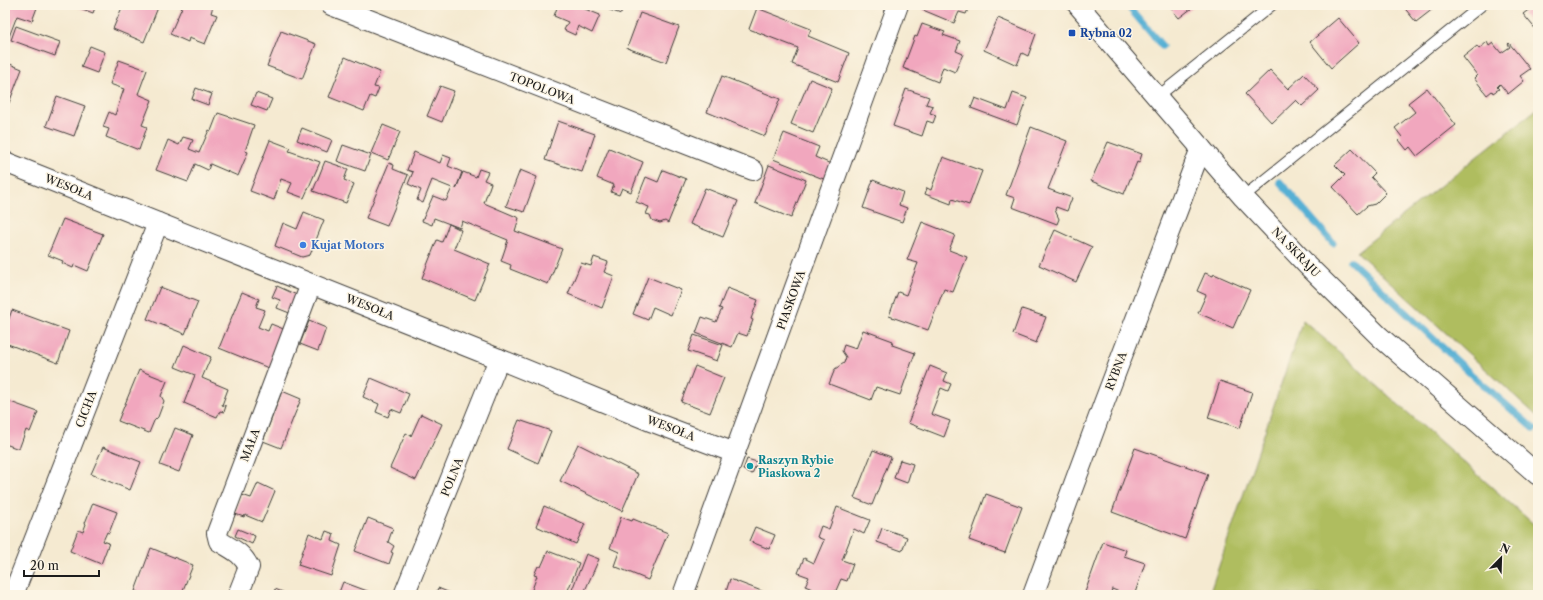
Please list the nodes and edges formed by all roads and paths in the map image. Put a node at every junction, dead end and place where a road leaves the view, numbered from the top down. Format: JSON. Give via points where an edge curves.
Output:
{"nodes":[{"id":1,"x":331,"y":5,"type":"edge"},
{"id":2,"x":898,"y":5,"type":"edge"},
{"id":3,"x":1078,"y":5,"type":"edge"},
{"id":4,"x":1272,"y":5,"type":"edge"},
{"id":5,"x":1482,"y":5,"type":"edge"},
{"id":6,"x":1157,"y":97,"type":"junction"},
{"id":7,"x":1201,"y":148,"type":"junction"},
{"id":8,"x":5,"y":162,"type":"edge"},
{"id":9,"x":753,"y":170,"type":"dead end"},
{"id":10,"x":1243,"y":197,"type":"junction"},
{"id":11,"x":158,"y":223,"type":"junction"},
{"id":12,"x":311,"y":284,"type":"junction"},
{"id":13,"x":499,"y":359,"type":"junction"},
{"id":14,"x":735,"y":453,"type":"junction"},
{"id":15,"x":1538,"y":475,"type":"edge"},
{"id":16,"x":13,"y":595,"type":"edge"},
{"id":17,"x":238,"y":595,"type":"edge"},
{"id":18,"x":404,"y":595,"type":"edge"},
{"id":19,"x":683,"y":595,"type":"edge"},
{"id":20,"x":1033,"y":595,"type":"edge"}],
"edges":[{"from":1,"to":9,"type":"street","name":"TOPOLOWA"},
{"from":2,"to":14,"type":"street","name":"PIASKOWA"},
{"from":3,"to":6,"type":"street","name":"NA SKRAJU"},
{"from":4,"to":6,"type":"lane"},
{"from":5,"to":10,"type":"lane"},
{"from":6,"to":7,"type":"street","name":"NA SKRAJU"},
{"from":7,"to":10,"type":"street","name":"NA SKRAJU"},
{"from":7,"to":20,"type":"street","name":"RYBNA"},
{"from":8,"to":11,"type":"street","name":"WESOŁA"},
{"from":10,"to":15,"type":"street","name":"NA SKRAJU","via":[[1378,336]]},
{"from":11,"to":12,"type":"street","name":"WESOŁA"},
{"from":11,"to":16,"type":"street","name":"CICHA"},
{"from":12,"to":13,"type":"street","name":"WESOŁA"},
{"from":12,"to":17,"type":"street","name":"MAŁA","via":[[217,533],[219,542],[237,551],[249,567]]},
{"from":13,"to":14,"type":"street","name":"WESOŁA"},
{"from":13,"to":18,"type":"street","name":"POLNA"},
{"from":14,"to":19,"type":"street","name":"PIASKOWA"}]}
